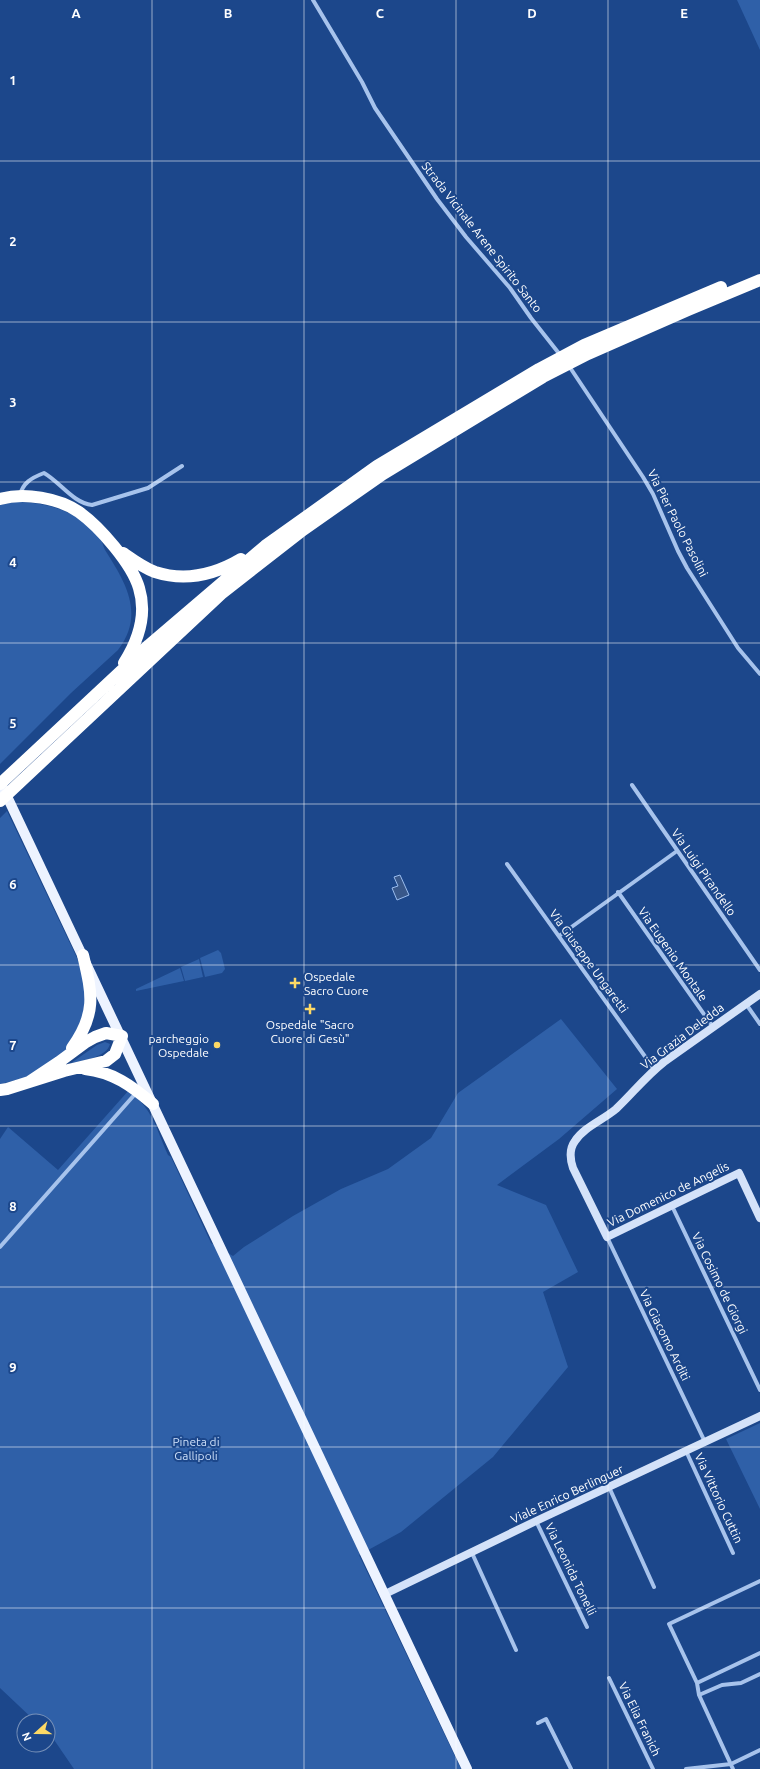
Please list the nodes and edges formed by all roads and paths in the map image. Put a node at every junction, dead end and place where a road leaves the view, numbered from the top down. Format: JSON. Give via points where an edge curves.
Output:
{"nodes":[{"id":1,"x":313,"y":0,"type":"edge"},
{"id":2,"x":760,"y":272,"type":"edge"},
{"id":3,"x":760,"y":280,"type":"edge"},
{"id":4,"x":586,"y":350,"type":"junction"},
{"id":5,"x":565,"y":361,"type":"joint"},
{"id":6,"x":541,"y":373,"type":"junction"},
{"id":7,"x":182,"y":466,"type":"dead end"},
{"id":8,"x":20,"y":496,"type":"junction"},
{"id":9,"x":0,"y":499,"type":"edge"},
{"id":10,"x":265,"y":546,"type":"junction"},
{"id":11,"x":119,"y":551,"type":"junction"},
{"id":12,"x":760,"y":674,"type":"edge"},
{"id":13,"x":118,"y":675,"type":"junction"},
{"id":14,"x":0,"y":782,"type":"edge"},
{"id":15,"x":632,"y":785,"type":"dead end"},
{"id":16,"x":0,"y":801,"type":"edge"},
{"id":17,"x":678,"y":851,"type":"junction"},
{"id":18,"x":507,"y":864,"type":"dead end"},
{"id":19,"x":618,"y":892,"type":"junction"},
{"id":20,"x":559,"y":936,"type":"junction"},
{"id":21,"x":83,"y":955,"type":"junction"},
{"id":22,"x":760,"y":970,"type":"edge"},
{"id":23,"x":760,"y":994,"type":"edge"},
{"id":24,"x":746,"y":1004,"type":"junction"},
{"id":25,"x":760,"y":1024,"type":"edge"},
{"id":26,"x":713,"y":1027,"type":"junction"},
{"id":27,"x":122,"y":1036,"type":"junction"},
{"id":28,"x":59,"y":1062,"type":"junction"},
{"id":29,"x":80,"y":1068,"type":"junction"},
{"id":30,"x":654,"y":1070,"type":"junction"},
{"id":31,"x":29,"y":1082,"type":"junction"},
{"id":32,"x":0,"y":1090,"type":"edge"},
{"id":33,"x":137,"y":1091,"type":"junction"},
{"id":34,"x":153,"y":1104,"type":"junction"},
{"id":35,"x":672,"y":1206,"type":"junction"},
{"id":36,"x":760,"y":1218,"type":"edge"},
{"id":37,"x":607,"y":1237,"type":"junction"},
{"id":38,"x":0,"y":1247,"type":"edge"},
{"id":39,"x":760,"y":1390,"type":"edge"},
{"id":40,"x":760,"y":1416,"type":"edge"},
{"id":41,"x":705,"y":1442,"type":"junction"},
{"id":42,"x":686,"y":1451,"type":"junction"},
{"id":43,"x":608,"y":1487,"type":"junction"},
{"id":44,"x":536,"y":1521,"type":"junction"},
{"id":45,"x":472,"y":1553,"type":"junction"},
{"id":46,"x":733,"y":1553,"type":"dead end"},
{"id":47,"x":760,"y":1581,"type":"edge"},
{"id":48,"x":654,"y":1587,"type":"dead end"},
{"id":49,"x":385,"y":1594,"type":"junction"},
{"id":50,"x":587,"y":1627,"type":"dead end"},
{"id":51,"x":516,"y":1650,"type":"dead end"},
{"id":52,"x":760,"y":1653,"type":"edge"},
{"id":53,"x":760,"y":1674,"type":"edge"},
{"id":54,"x":609,"y":1678,"type":"dead end"},
{"id":55,"x":697,"y":1683,"type":"junction"},
{"id":56,"x":699,"y":1695,"type":"junction"},
{"id":57,"x":538,"y":1723,"type":"dead end"},
{"id":58,"x":760,"y":1750,"type":"edge"},
{"id":59,"x":731,"y":1764,"type":"junction"},
{"id":60,"x":467,"y":1769,"type":"edge"},
{"id":61,"x":571,"y":1769,"type":"edge"},
{"id":62,"x":653,"y":1769,"type":"edge"},
{"id":63,"x":686,"y":1769,"type":"edge"},
{"id":64,"x":733,"y":1769,"type":"edge"}],
"edges":[{"from":1,"to":5,"type":"street","name":"Strada Vicinale Arene Spirito Santo","via":[[375,108],[437,199],[510,288]]},
{"from":2,"to":4,"type":"highway","via":[[684,302]]},
{"from":3,"to":4,"type":"highway"},
{"from":4,"to":6,"type":"highway"},
{"from":5,"to":12,"type":"street","name":"Via Pier Paolo Pasolini","via":[[643,476],[687,568],[738,648]]},
{"from":6,"to":10,"type":"highway","via":[[377,466]]},
{"from":6,"to":16,"type":"highway","via":[[383,474],[303,530],[221,594]]},
{"from":7,"to":8,"type":"street","via":[[148,488],[92,505],[87,505],[73,496],[44,473],[27,481]]},
{"from":8,"to":9,"type":"highway"},
{"from":8,"to":11,"type":"highway","via":[[40,497],[78,512]]},
{"from":10,"to":11,"type":"highway","via":[[219,571],[187,577],[154,572]]},
{"from":10,"to":13,"type":"highway"},
{"from":11,"to":13,"type":"highway","via":[[139,588],[142,606],[140,629]]},
{"from":13,"to":14,"type":"highway"},
{"from":14,"to":21,"type":"main road"},
{"from":15,"to":17,"type":"street","name":"Via Luigi Pirandello"},
{"from":17,"to":19,"type":"street"},
{"from":17,"to":22,"type":"street","name":"Via Luigi Pirandello"},
{"from":18,"to":20,"type":"street","name":"Via Giuseppe Ungaretti"},
{"from":19,"to":20,"type":"street"},
{"from":19,"to":26,"type":"street","name":"Via Eugenio Montale"},
{"from":20,"to":30,"type":"street","name":"Via Giuseppe Ungaretti"},
{"from":21,"to":27,"type":"main road"},
{"from":21,"to":28,"type":"highway","via":[[91,1007],[78,1040]]},
{"from":23,"to":24,"type":"street","name":"Via Grazia Deledda"},
{"from":24,"to":25,"type":"street"},
{"from":24,"to":26,"type":"street","name":"Via Grazia Deledda"},
{"from":26,"to":30,"type":"street","name":"Via Grazia Deledda"},
{"from":27,"to":28,"type":"highway","via":[[100,1034]]},
{"from":27,"to":29,"type":"highway","via":[[113,1057],[100,1064]]},
{"from":27,"to":34,"type":"main road"},
{"from":28,"to":31,"type":"highway"},
{"from":29,"to":31,"type":"highway"},
{"from":29,"to":33,"type":"highway","via":[[116,1077]]},
{"from":30,"to":37,"type":"street","name":"Via Grazia Deledda","via":[[615,1109],[580,1135],[572,1148],[573,1168]]},
{"from":31,"to":32,"type":"highway"},
{"from":33,"to":34,"type":"highway"},
{"from":33,"to":38,"type":"street"},
{"from":34,"to":49,"type":"main road"},
{"from":35,"to":36,"type":"street","name":"Via Domenico de Angelis","via":[[739,1173]]},
{"from":35,"to":37,"type":"street","name":"Via Domenico de Angelis"},
{"from":35,"to":39,"type":"street","name":"Via Cosimo de Giorgi"},
{"from":37,"to":41,"type":"street","name":"Via Giacomo Arditi"},
{"from":40,"to":41,"type":"street","name":"Viale Enrico Berlinguer"},
{"from":41,"to":42,"type":"street","name":"Viale Enrico Berlinguer"},
{"from":42,"to":43,"type":"street","name":"Viale Enrico Berlinguer"},
{"from":42,"to":46,"type":"street","name":"Via Vittorio Cuttin"},
{"from":43,"to":44,"type":"street","name":"Viale Enrico Berlinguer"},
{"from":43,"to":48,"type":"street"},
{"from":44,"to":45,"type":"street","name":"Viale Enrico Berlinguer"},
{"from":44,"to":50,"type":"street","name":"Via Leonida Tonelli"},
{"from":45,"to":49,"type":"street","name":"Viale Enrico Berlinguer"},
{"from":45,"to":51,"type":"street"},
{"from":47,"to":55,"type":"street","via":[[669,1624]]},
{"from":49,"to":60,"type":"main road"},
{"from":52,"to":55,"type":"street"},
{"from":53,"to":56,"type":"street","via":[[741,1683],[722,1685]]},
{"from":54,"to":62,"type":"street","name":"Via Elia Franich"},
{"from":55,"to":56,"type":"street"},
{"from":56,"to":59,"type":"street"},
{"from":57,"to":61,"type":"street","via":[[546,1719]]},
{"from":58,"to":59,"type":"street"},
{"from":59,"to":63,"type":"street"},
{"from":59,"to":64,"type":"street"}]}
